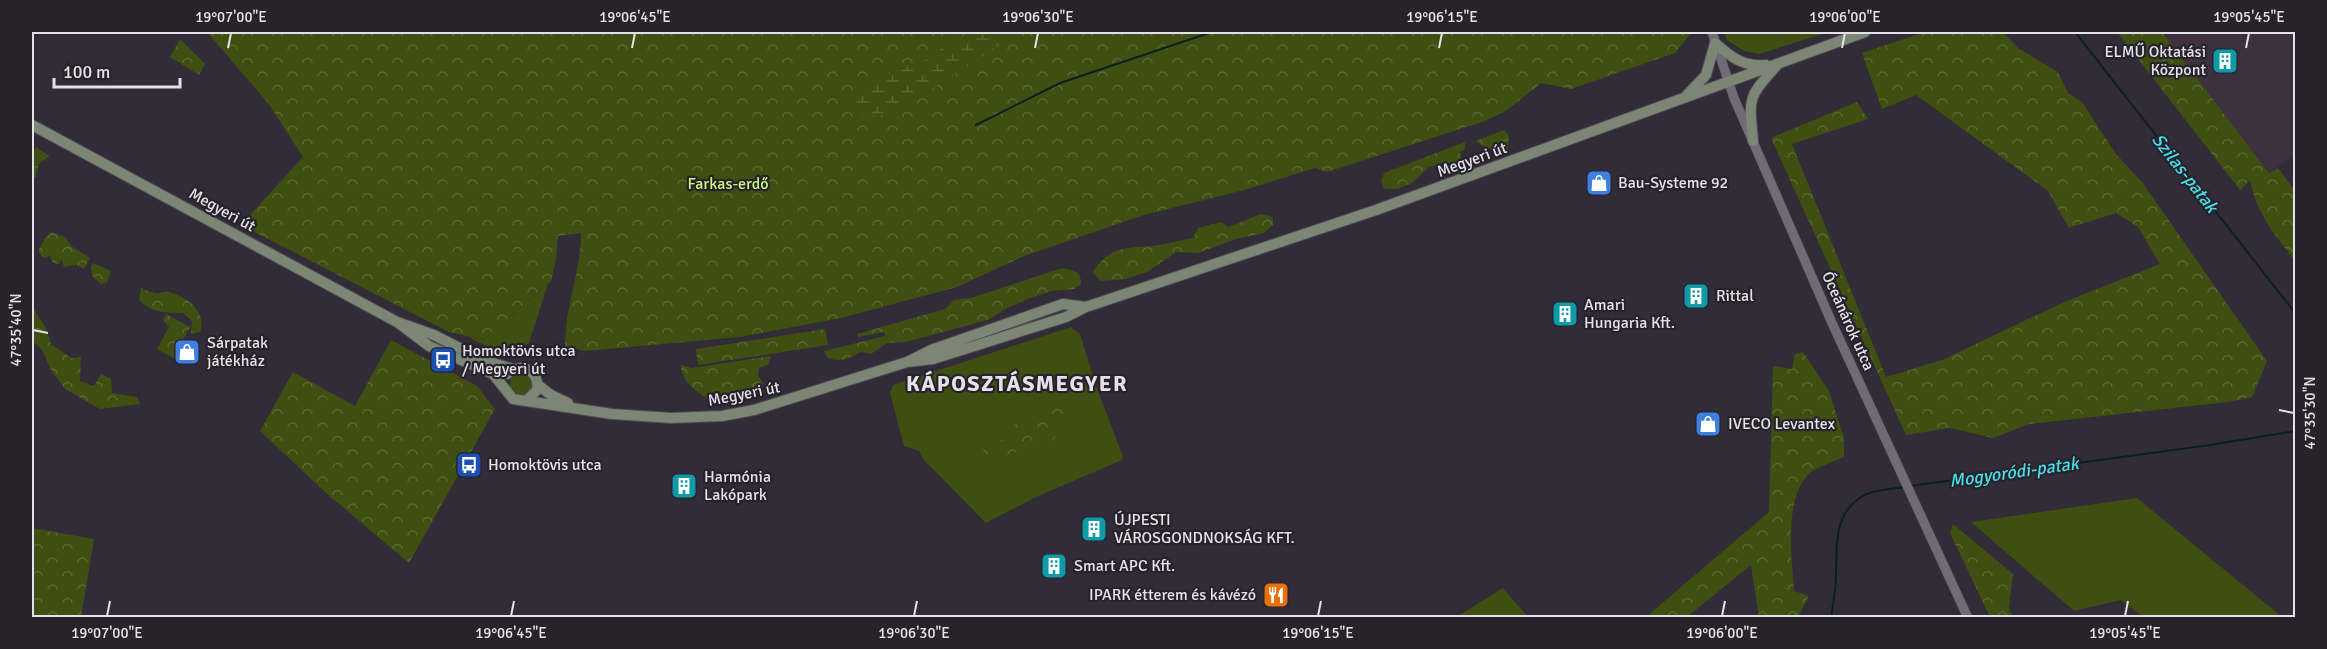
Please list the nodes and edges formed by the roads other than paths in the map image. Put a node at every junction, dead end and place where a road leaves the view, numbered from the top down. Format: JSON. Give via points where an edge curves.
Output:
{"nodes":[{"id":1,"x":1865,"y":32,"type":"edge"},
{"id":2,"x":1713,"y":37,"type":"edge"},
{"id":3,"x":1779,"y":63,"type":"junction"},
{"id":4,"x":1727,"y":82,"type":"junction"},
{"id":5,"x":1677,"y":101,"type":"junction"},
{"id":6,"x":32,"y":125,"type":"edge"},
{"id":7,"x":1753,"y":141,"type":"junction"},
{"id":8,"x":397,"y":322,"type":"junction"},
{"id":9,"x":513,"y":369,"type":"junction"},
{"id":10,"x":538,"y":385,"type":"junction"},
{"id":11,"x":504,"y":386,"type":"junction"},
{"id":12,"x":527,"y":400,"type":"junction"},
{"id":13,"x":582,"y":409,"type":"junction"},
{"id":14,"x":1968,"y":618,"type":"edge"}],
"edges":[{"from":1,"to":3,"type":"main road","name":"Megyeri út"},
{"from":2,"to":3,"type":"main road","via":[[1737,61]]},
{"from":2,"to":4,"type":"street","name":"Óceánárok utca"},
{"from":2,"to":5,"type":"main road","via":[[1706,75]]},
{"from":3,"to":4,"type":"main road","name":"Megyeri út"},
{"from":3,"to":7,"type":"main road","via":[[1752,96]]},
{"from":4,"to":5,"type":"main road","name":"Megyeri út"},
{"from":4,"to":7,"type":"street","name":"Óceánárok utca"},
{"from":5,"to":13,"type":"main road","name":"Megyeri út","via":[[1376,210],[1086,307],[1063,304],[790,400],[722,416],[671,418]]},
{"from":6,"to":8,"type":"main road","name":"Megyeri út"},
{"from":7,"to":14,"type":"street","name":"Óceánárok utca"},
{"from":8,"to":9,"type":"main road","name":"Megyeri út"},
{"from":8,"to":11,"type":"main road","name":"Megyeri út","via":[[429,346],[493,374]]},
{"from":9,"to":10,"type":"main road","name":"Megyeri út","via":[[531,371]]},
{"from":9,"to":11,"type":"main road"},
{"from":10,"to":12,"type":"main road"},
{"from":10,"to":13,"type":"main road","name":"Megyeri út"},
{"from":11,"to":12,"type":"main road","name":"Megyeri út","via":[[513,399]]},
{"from":12,"to":13,"type":"main road","name":"Megyeri út"}]}
